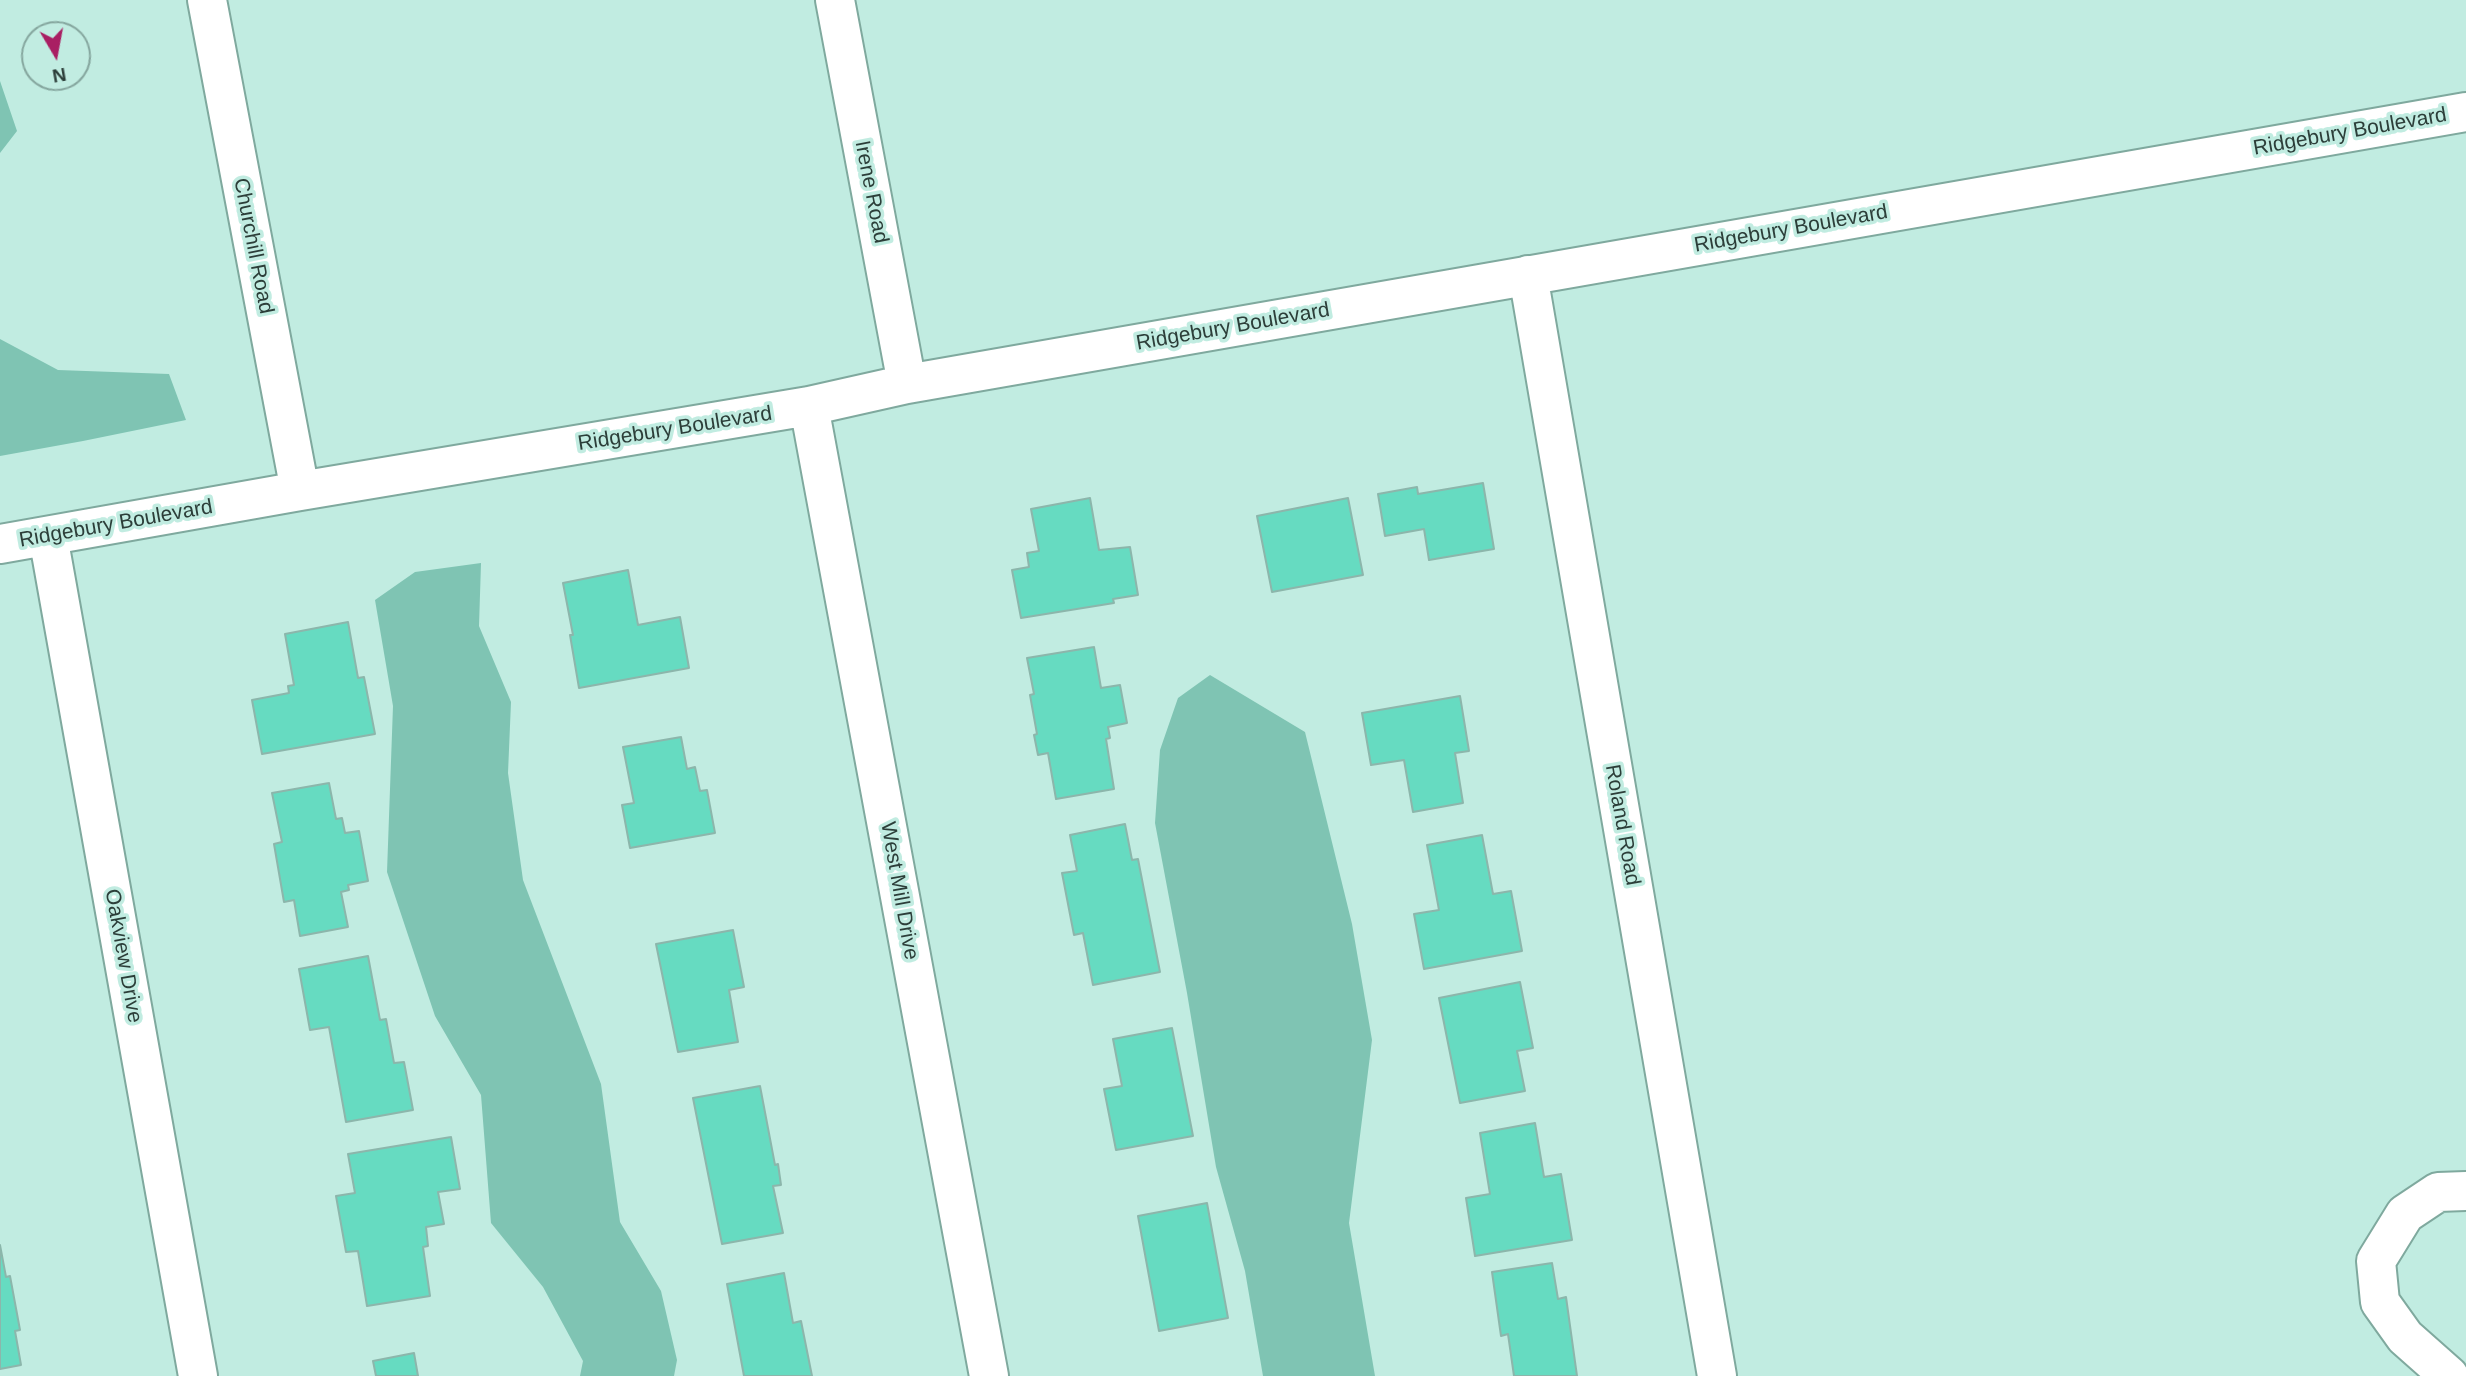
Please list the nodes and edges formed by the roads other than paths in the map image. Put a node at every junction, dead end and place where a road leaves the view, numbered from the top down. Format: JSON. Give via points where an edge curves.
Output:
{"nodes":[{"id":1,"x":207,"y":0,"type":"edge"},
{"id":2,"x":835,"y":0,"type":"edge"},
{"id":3,"x":2466,"y":112,"type":"edge"},
{"id":4,"x":1528,"y":275,"type":"junction"},
{"id":5,"x":907,"y":384,"type":"junction"},
{"id":6,"x":809,"y":406,"type":"junction"},
{"id":7,"x":300,"y":491,"type":"junction"},
{"id":8,"x":48,"y":536,"type":"junction"},
{"id":9,"x":0,"y":544,"type":"edge"},
{"id":10,"x":2466,"y":1191,"type":"edge"},
{"id":11,"x":198,"y":1376,"type":"edge"},
{"id":12,"x":989,"y":1376,"type":"edge"},
{"id":13,"x":1717,"y":1376,"type":"edge"},
{"id":14,"x":2449,"y":1376,"type":"edge"}],
"edges":[{"from":1,"to":7,"type":"street","name":"Churchill Road"},
{"from":2,"to":5,"type":"street","name":"Irene Road"},
{"from":3,"to":4,"type":"street","name":"Ridgebury Boulevard"},
{"from":4,"to":5,"type":"street","name":"Ridgebury Boulevard"},
{"from":4,"to":13,"type":"street","name":"Roland Road"},
{"from":5,"to":6,"type":"street","name":"Ridgebury Boulevard"},
{"from":6,"to":7,"type":"street","name":"Ridgebury Boulevard"},
{"from":6,"to":12,"type":"street","name":"West Mill Drive"},
{"from":7,"to":8,"type":"street","name":"Ridgebury Boulevard"},
{"from":8,"to":9,"type":"street","name":"Ridgebury Boulevard"},
{"from":8,"to":11,"type":"street","name":"Oakview Drive"},
{"from":10,"to":14,"type":"street","via":[[2438,1192],[2405,1214],[2376,1261],[2380,1302],[2405,1337]]}]}
